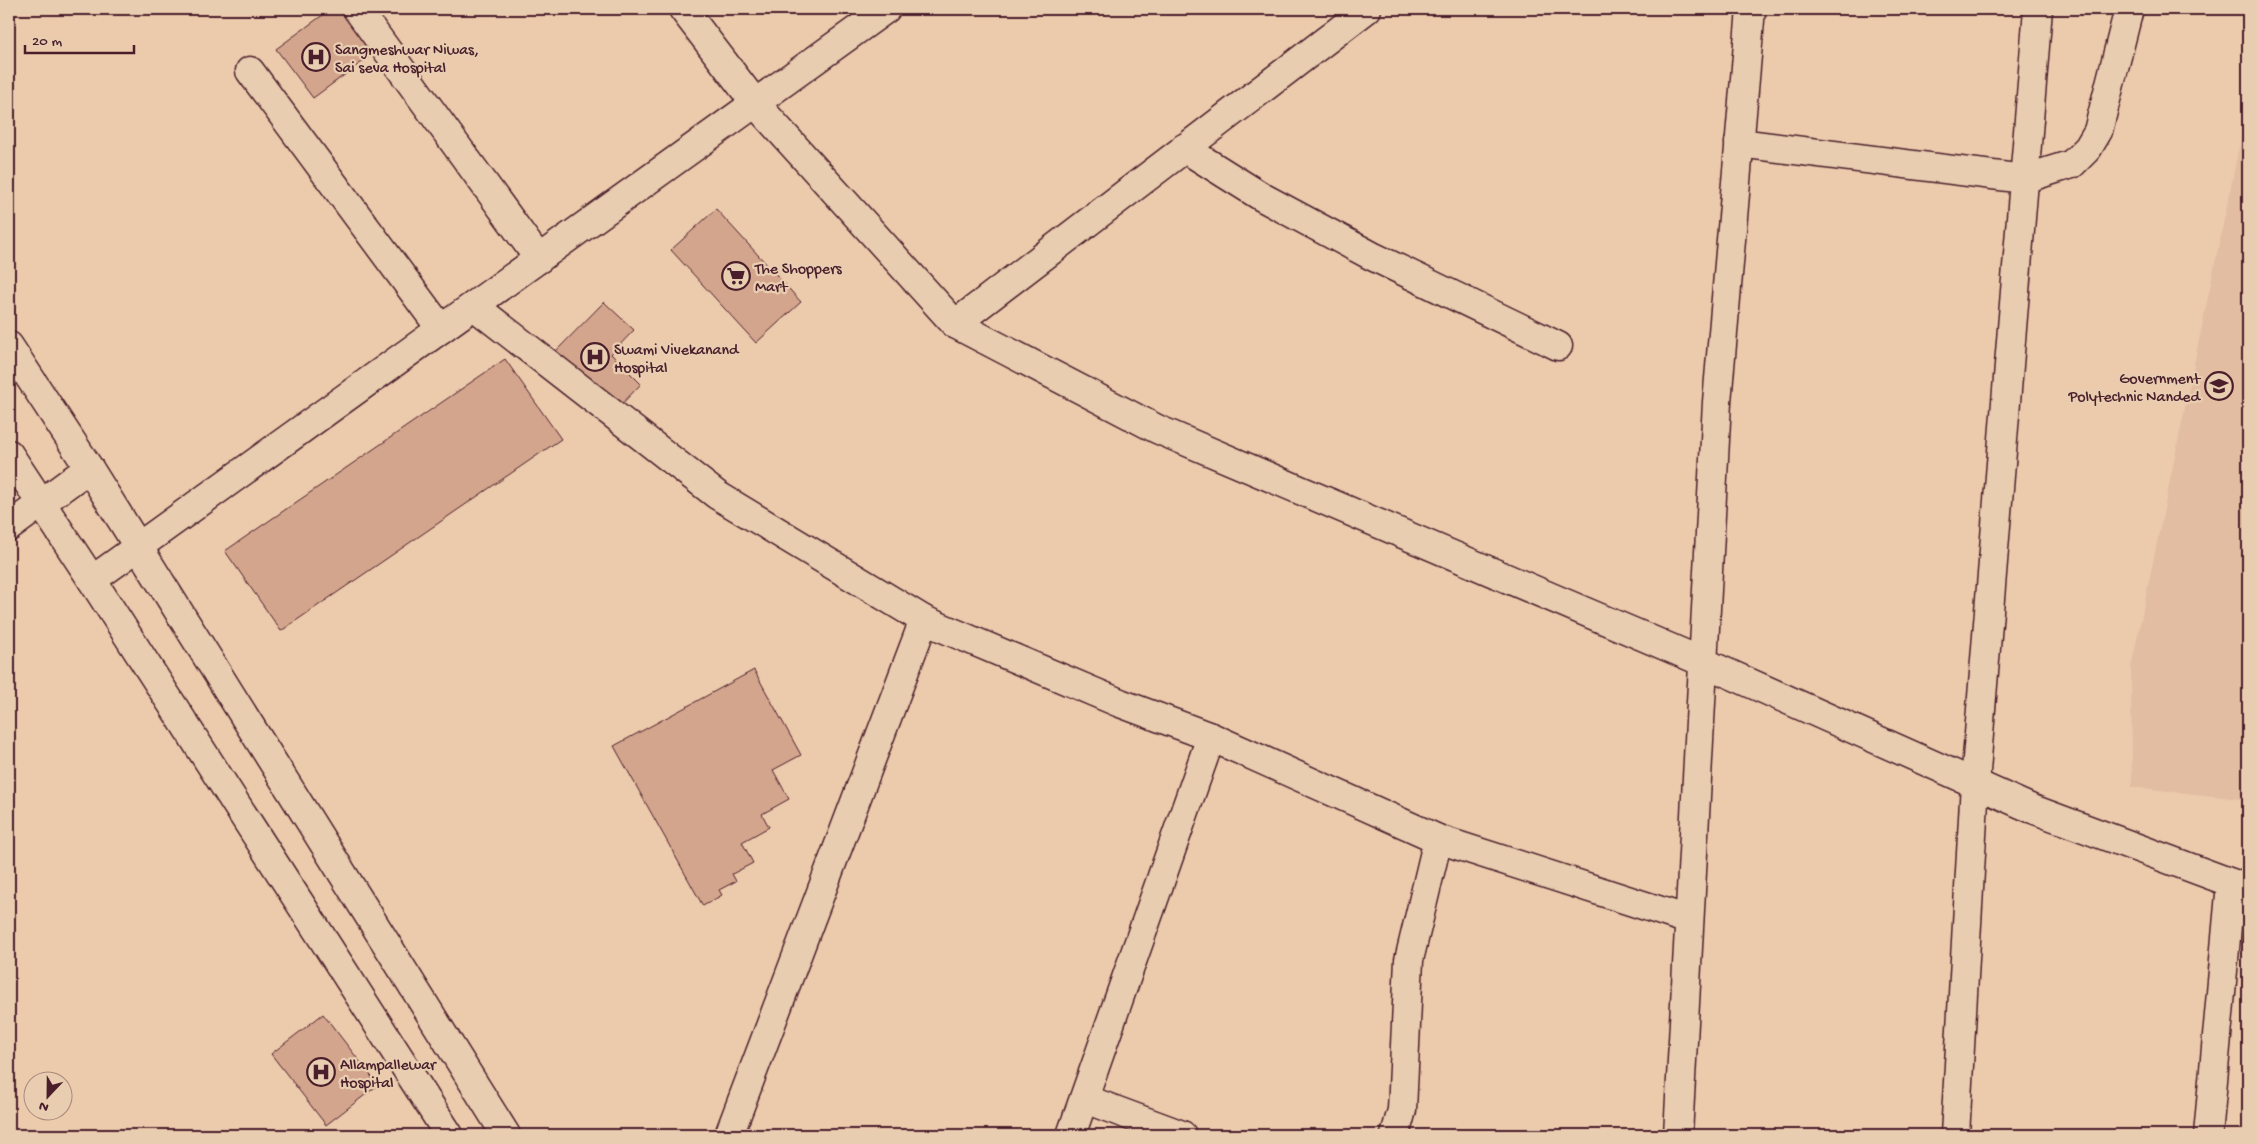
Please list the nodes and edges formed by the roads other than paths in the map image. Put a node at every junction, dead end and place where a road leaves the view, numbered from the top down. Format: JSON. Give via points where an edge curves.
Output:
{"nodes":[{"id":1,"x":357,"y":9,"type":"edge"},
{"id":2,"x":683,"y":9,"type":"edge"},
{"id":3,"x":886,"y":9,"type":"edge"},
{"id":4,"x":1367,"y":9,"type":"edge"},
{"id":5,"x":1751,"y":9,"type":"edge"},
{"id":6,"x":2038,"y":9,"type":"edge"},
{"id":7,"x":2129,"y":9,"type":"edge"},
{"id":8,"x":250,"y":70,"type":"dead end"},
{"id":9,"x":755,"y":103,"type":"junction"},
{"id":10,"x":1739,"y":143,"type":"junction"},
{"id":11,"x":1184,"y":148,"type":"junction"},
{"id":12,"x":2024,"y":179,"type":"junction"},
{"id":13,"x":539,"y":259,"type":"junction"},
{"id":14,"x":474,"y":306,"type":"junction"},
{"id":15,"x":954,"y":324,"type":"junction"},
{"id":16,"x":441,"y":329,"type":"junction"},
{"id":17,"x":9,"y":346,"type":"edge"},
{"id":18,"x":1558,"y":346,"type":"dead end"},
{"id":19,"x":9,"y":454,"type":"edge"},
{"id":20,"x":89,"y":468,"type":"junction"},
{"id":21,"x":41,"y":504,"type":"junction"},
{"id":22,"x":9,"y":527,"type":"edge"},
{"id":23,"x":138,"y":547,"type":"junction"},
{"id":24,"x":92,"y":580,"type":"junction"},
{"id":25,"x":924,"y":620,"type":"junction"},
{"id":26,"x":1703,"y":662,"type":"junction"},
{"id":27,"x":1211,"y":737,"type":"junction"},
{"id":28,"x":1975,"y":783,"type":"junction"},
{"id":29,"x":1438,"y":839,"type":"junction"},
{"id":30,"x":2240,"y":886,"type":"edge"},
{"id":31,"x":1689,"y":920,"type":"junction"},
{"id":32,"x":1085,"y":1098,"type":"junction"},
{"id":33,"x":448,"y":1135,"type":"edge"},
{"id":34,"x":506,"y":1135,"type":"edge"},
{"id":35,"x":729,"y":1135,"type":"edge"},
{"id":36,"x":1071,"y":1135,"type":"edge"},
{"id":37,"x":1182,"y":1135,"type":"edge"},
{"id":38,"x":1395,"y":1135,"type":"edge"},
{"id":39,"x":1678,"y":1135,"type":"edge"},
{"id":40,"x":1956,"y":1135,"type":"edge"},
{"id":41,"x":2208,"y":1135,"type":"edge"}],
"edges":[{"from":1,"to":13,"type":"street"},
{"from":2,"to":9,"type":"street"},
{"from":3,"to":9,"type":"street"},
{"from":4,"to":11,"type":"street"},
{"from":5,"to":10,"type":"street"},
{"from":6,"to":12,"type":"street"},
{"from":7,"to":12,"type":"street","via":[[2098,131],[2088,148],[2072,164]]},
{"from":8,"to":16,"type":"street"},
{"from":9,"to":13,"type":"street"},
{"from":9,"to":15,"type":"street"},
{"from":10,"to":12,"type":"street"},
{"from":10,"to":26,"type":"street","via":[[1717,402]]},
{"from":11,"to":15,"type":"street"},
{"from":11,"to":18,"type":"street","via":[[1262,198],[1372,256]]},
{"from":12,"to":28,"type":"street"},
{"from":13,"to":14,"type":"street"},
{"from":14,"to":16,"type":"street"},
{"from":14,"to":25,"type":"street","via":[[717,495]]},
{"from":15,"to":26,"type":"street","via":[[1157,429]]},
{"from":16,"to":23,"type":"street"},
{"from":17,"to":20,"type":"street"},
{"from":19,"to":21,"type":"street"},
{"from":20,"to":21,"type":"street"},
{"from":20,"to":23,"type":"street"},
{"from":21,"to":22,"type":"street"},
{"from":21,"to":24,"type":"street"},
{"from":23,"to":24,"type":"street"},
{"from":23,"to":34,"type":"street"},
{"from":24,"to":33,"type":"street"},
{"from":25,"to":27,"type":"street","via":[[1120,703]]},
{"from":25,"to":35,"type":"street"},
{"from":26,"to":28,"type":"street"},
{"from":26,"to":31,"type":"street"},
{"from":27,"to":29,"type":"street"},
{"from":27,"to":32,"type":"street"},
{"from":28,"to":30,"type":"street","via":[[2030,808]]},
{"from":28,"to":40,"type":"street"},
{"from":29,"to":31,"type":"street"},
{"from":29,"to":38,"type":"street","via":[[1409,960],[1402,1110]]},
{"from":30,"to":41,"type":"street"},
{"from":31,"to":39,"type":"street"},
{"from":32,"to":36,"type":"street"},
{"from":32,"to":37,"type":"street"}]}
